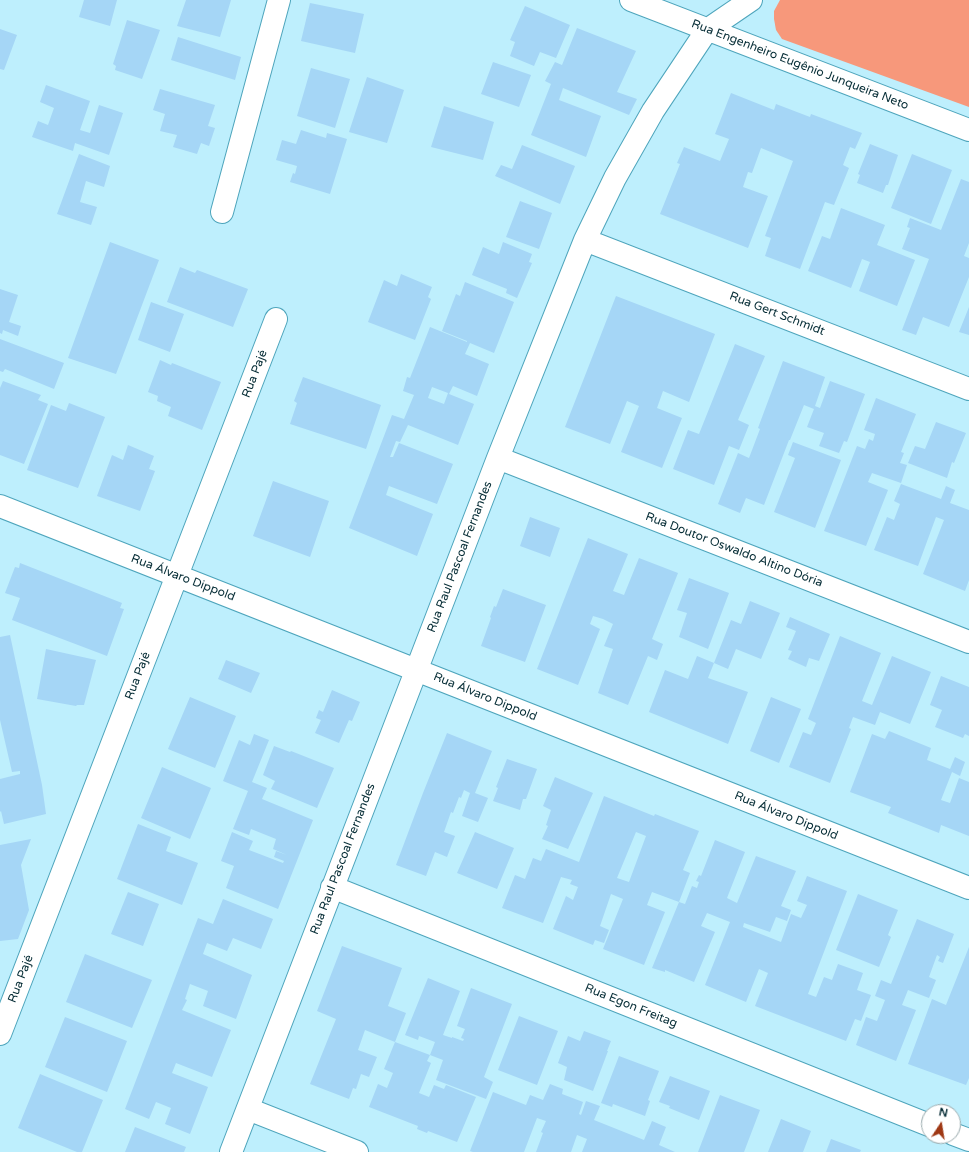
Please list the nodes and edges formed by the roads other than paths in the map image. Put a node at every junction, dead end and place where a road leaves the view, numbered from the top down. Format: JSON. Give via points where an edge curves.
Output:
{"nodes":[{"id":1,"x":279,"y":0,"type":"edge"},
{"id":2,"x":630,"y":0,"type":"edge"},
{"id":3,"x":751,"y":0,"type":"edge"},
{"id":4,"x":707,"y":30,"type":"junction"},
{"id":5,"x":969,"y":130,"type":"edge"},
{"id":6,"x":222,"y":212,"type":"dead end"},
{"id":7,"x":585,"y":240,"type":"junction"},
{"id":8,"x":276,"y":319,"type":"dead end"},
{"id":9,"x":969,"y":389,"type":"edge"},
{"id":10,"x":498,"y":458,"type":"junction"},
{"id":11,"x":0,"y":506,"type":"edge"},
{"id":12,"x":177,"y":576,"type":"junction"},
{"id":13,"x":969,"y":642,"type":"edge"},
{"id":14,"x":417,"y":670,"type":"junction"},
{"id":15,"x":332,"y":887,"type":"junction"},
{"id":16,"x":969,"y":888,"type":"edge"},
{"id":17,"x":0,"y":1034,"type":"edge"},
{"id":18,"x":248,"y":1109,"type":"junction"},
{"id":19,"x":921,"y":1121,"type":"edge"},
{"id":20,"x":231,"y":1152,"type":"edge"},
{"id":21,"x":357,"y":1152,"type":"edge"}],
"edges":[{"from":1,"to":6,"type":"street"},
{"from":2,"to":4,"type":"street","name":"Rua Engenheiro Eugênio Junqueira Neto"},
{"from":3,"to":4,"type":"street","name":"Rua Raul Pascoal Fernandes"},
{"from":4,"to":5,"type":"street","name":"Rua Engenheiro Eugênio Junqueira Neto"},
{"from":4,"to":7,"type":"street","name":"Rua Raul Pascoal Fernandes","via":[[653,111],[615,178]]},
{"from":7,"to":9,"type":"street","name":"Rua Gert Schmidt"},
{"from":7,"to":10,"type":"street","name":"Rua Raul Pascoal Fernandes"},
{"from":8,"to":12,"type":"street","name":"Rua Pajé"},
{"from":10,"to":13,"type":"street","name":"Rua Doutor Oswaldo Altino Dória"},
{"from":10,"to":14,"type":"street","name":"Rua Raul Pascoal Fernandes"},
{"from":11,"to":12,"type":"street","name":"Rua Álvaro Dippold"},
{"from":12,"to":14,"type":"street","name":"Rua Álvaro Dippold"},
{"from":12,"to":17,"type":"street","name":"Rua Pajé"},
{"from":14,"to":15,"type":"street","name":"Rua Raul Pascoal Fernandes"},
{"from":14,"to":16,"type":"street","name":"Rua Álvaro Dippold"},
{"from":15,"to":18,"type":"street","name":"Rua Raul Pascoal Fernandes"},
{"from":15,"to":19,"type":"street","name":"Rua Egon Freitag"},
{"from":18,"to":20,"type":"street","name":"Rua Raul Pascoal Fernandes"},
{"from":18,"to":21,"type":"street"}]}
